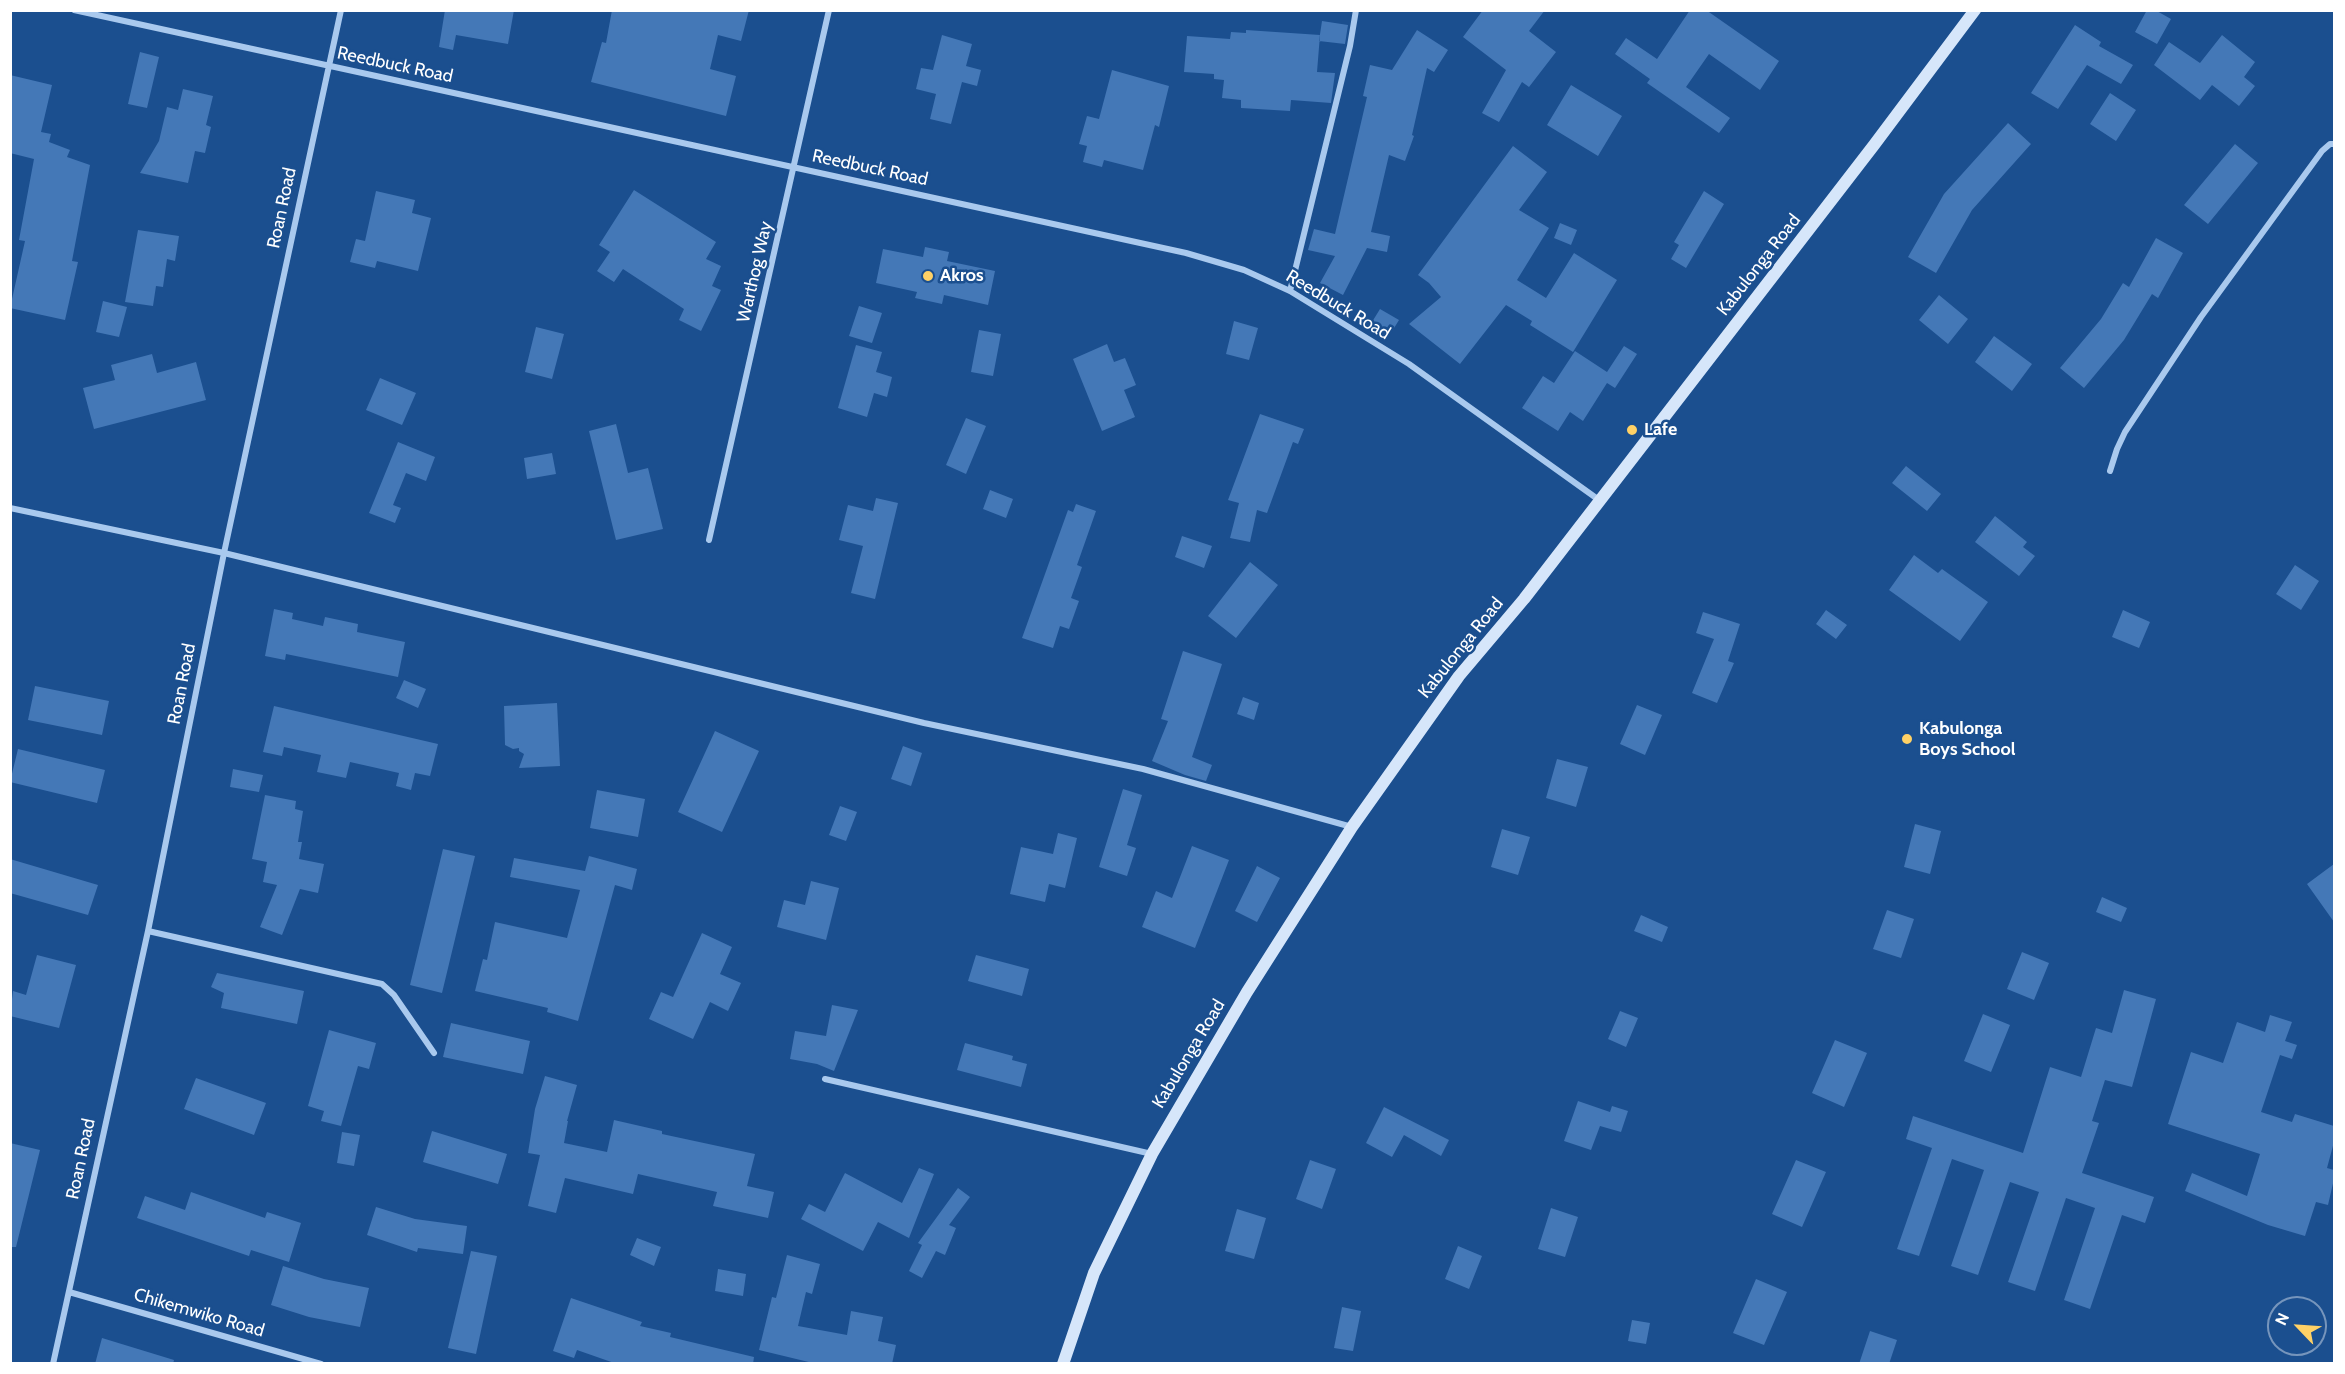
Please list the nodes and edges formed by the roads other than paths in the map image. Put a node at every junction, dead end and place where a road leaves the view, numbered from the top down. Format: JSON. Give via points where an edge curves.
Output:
{"nodes":[{"id":1,"x":74,"y":10,"type":"edge"},
{"id":2,"x":341,"y":10,"type":"edge"},
{"id":3,"x":829,"y":10,"type":"edge"},
{"id":4,"x":1356,"y":10,"type":"edge"},
{"id":5,"x":1975,"y":10,"type":"edge"},
{"id":6,"x":328,"y":66,"type":"junction"},
{"id":7,"x":2334,"y":144,"type":"edge"},
{"id":8,"x":794,"y":167,"type":"junction"},
{"id":9,"x":1290,"y":291,"type":"junction"},
{"id":10,"x":2110,"y":471,"type":"dead end"},
{"id":11,"x":1599,"y":500,"type":"junction"},
{"id":12,"x":10,"y":508,"type":"edge"},
{"id":13,"x":709,"y":540,"type":"dead end"},
{"id":14,"x":224,"y":553,"type":"junction"},
{"id":15,"x":1352,"y":827,"type":"junction"},
{"id":16,"x":148,"y":931,"type":"junction"},
{"id":17,"x":434,"y":1053,"type":"dead end"},
{"id":18,"x":825,"y":1079,"type":"dead end"},
{"id":19,"x":1152,"y":1154,"type":"junction"},
{"id":20,"x":69,"y":1292,"type":"junction"},
{"id":21,"x":52,"y":1364,"type":"edge"},
{"id":22,"x":321,"y":1364,"type":"edge"},
{"id":23,"x":1063,"y":1364,"type":"edge"}],
"edges":[{"from":1,"to":6,"type":"street","name":"Reedbuck Road"},
{"from":2,"to":6,"type":"street","name":"Roan Road"},
{"from":3,"to":8,"type":"street","name":"Warthog Way"},
{"from":4,"to":9,"type":"street"},
{"from":5,"to":11,"type":"main road","name":"Kabulonga Road"},
{"from":6,"to":8,"type":"street","name":"Reedbuck Road"},
{"from":6,"to":14,"type":"street","name":"Roan Road"},
{"from":7,"to":10,"type":"street","via":[[2322,151],[2201,318],[2125,432]]},
{"from":8,"to":9,"type":"street","name":"Reedbuck Road","via":[[1185,253],[1244,270]]},
{"from":8,"to":13,"type":"street","name":"Warthog Way"},
{"from":9,"to":11,"type":"street","name":"Reedbuck Road","via":[[1409,364]]},
{"from":11,"to":15,"type":"main road","name":"Kabulonga Road","via":[[1459,676]]},
{"from":12,"to":14,"type":"street"},
{"from":14,"to":15,"type":"street","via":[[924,723],[1143,769]]},
{"from":14,"to":16,"type":"street","name":"Roan Road"},
{"from":15,"to":19,"type":"main road","name":"Kabulonga Road","via":[[1247,992]]},
{"from":16,"to":17,"type":"street","via":[[382,984]]},
{"from":16,"to":20,"type":"street","name":"Roan Road"},
{"from":18,"to":19,"type":"street"},
{"from":19,"to":23,"type":"main road","name":"Kabulonga Road","via":[[1094,1273]]},
{"from":20,"to":21,"type":"street","name":"Roan Road"},
{"from":20,"to":22,"type":"street","name":"Chikemwiko Road"}]}
